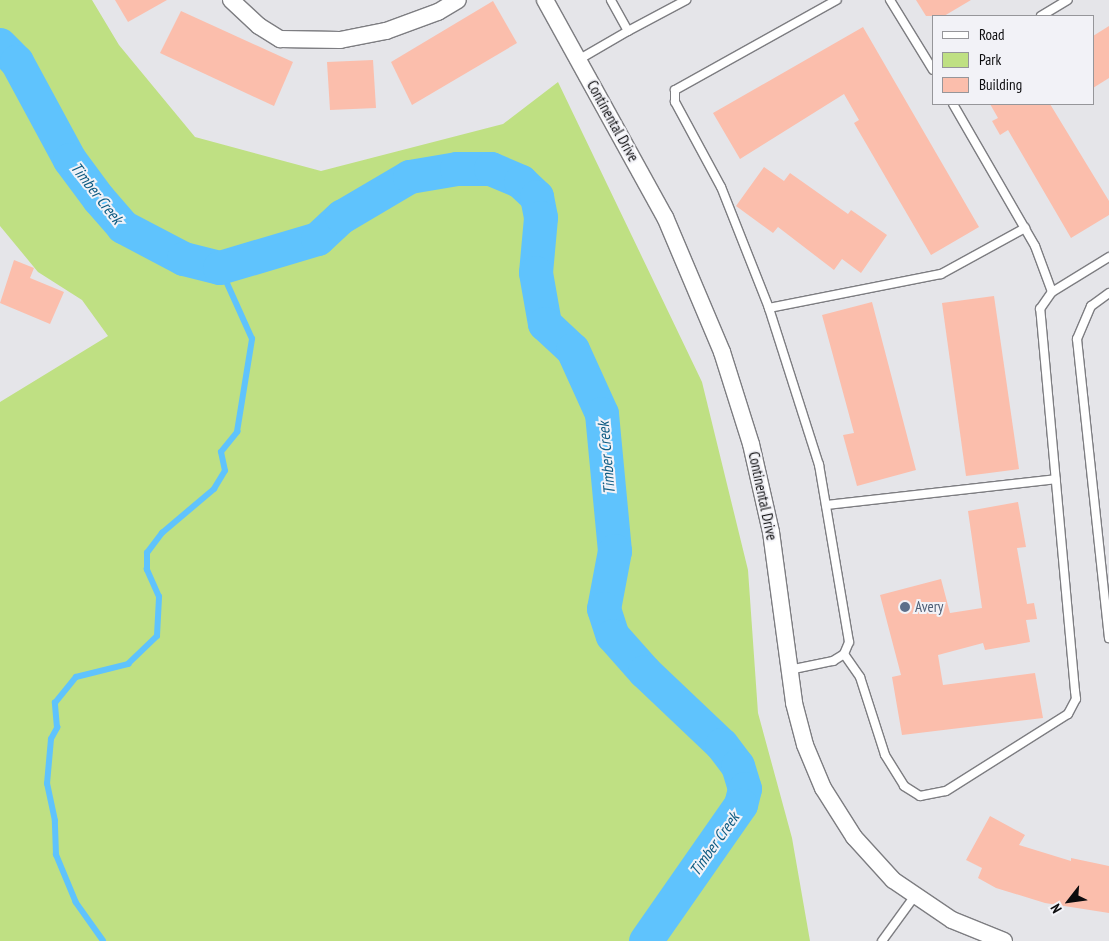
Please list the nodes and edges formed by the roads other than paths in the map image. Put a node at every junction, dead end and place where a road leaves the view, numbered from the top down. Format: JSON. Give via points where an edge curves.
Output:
{"nodes":[{"id":1,"x":231,"y":0,"type":"edge"},
{"id":2,"x":458,"y":0,"type":"edge"},
{"id":3,"x":545,"y":0,"type":"edge"},
{"id":4,"x":611,"y":0,"type":"edge"},
{"id":5,"x":686,"y":0,"type":"edge"},
{"id":6,"x":837,"y":0,"type":"edge"},
{"id":7,"x":890,"y":0,"type":"edge"},
{"id":8,"x":1068,"y":0,"type":"edge"},
{"id":9,"x":1043,"y":15,"type":"edge"},
{"id":10,"x":628,"y":31,"type":"junction"},
{"id":11,"x":578,"y":60,"type":"junction"},
{"id":12,"x":932,"y":68,"type":"edge"},
{"id":13,"x":954,"y":105,"type":"edge"},
{"id":14,"x":1025,"y":228,"type":"junction"},
{"id":15,"x":1109,"y":257,"type":"edge"},
{"id":16,"x":1052,"y":292,"type":"junction"},
{"id":17,"x":1109,"y":293,"type":"edge"},
{"id":18,"x":769,"y":308,"type":"junction"},
{"id":19,"x":1056,"y":479,"type":"junction"},
{"id":20,"x":826,"y":505,"type":"junction"},
{"id":21,"x":1109,"y":638,"type":"edge"},
{"id":22,"x":844,"y":654,"type":"junction"},
{"id":23,"x":789,"y":670,"type":"junction"},
{"id":24,"x":914,"y":897,"type":"junction"},
{"id":25,"x":882,"y":941,"type":"edge"},
{"id":26,"x":1004,"y":941,"type":"edge"}],
"edges":[{"from":1,"to":2,"type":"street","via":[[259,26],[280,39],[340,40],[386,31],[438,12]]},
{"from":3,"to":11,"type":"street","name":"Continental Drive"},
{"from":4,"to":10,"type":"lane"},
{"from":5,"to":10,"type":"lane"},
{"from":6,"to":18,"type":"lane","via":[[675,90],[674,102],[721,187]]},
{"from":7,"to":12,"type":"lane"},
{"from":8,"to":9,"type":"lane"},
{"from":10,"to":11,"type":"lane"},
{"from":11,"to":23,"type":"street","name":"Continental Drive","via":[[665,217],[722,352],[751,444],[772,532]]},
{"from":13,"to":14,"type":"lane"},
{"from":14,"to":16,"type":"lane"},
{"from":14,"to":18,"type":"lane","via":[[941,274]]},
{"from":15,"to":16,"type":"lane"},
{"from":16,"to":19,"type":"lane","via":[[1040,309]]},
{"from":17,"to":21,"type":"lane","via":[[1091,306],[1077,338]]},
{"from":18,"to":20,"type":"lane","via":[[818,465]]},
{"from":19,"to":20,"type":"lane"},
{"from":19,"to":22,"type":"lane","via":[[1076,699],[1068,714],[946,791],[920,796],[904,786],[885,755],[860,677]]},
{"from":20,"to":22,"type":"lane","via":[[849,642]]},
{"from":22,"to":23,"type":"lane","via":[[833,661]]},
{"from":23,"to":24,"type":"street","name":"Continental Drive","via":[[805,745],[823,788],[866,852]]},
{"from":24,"to":25,"type":"lane"},
{"from":24,"to":26,"type":"street","name":"Continental Drive","via":[[967,927]]}]}
